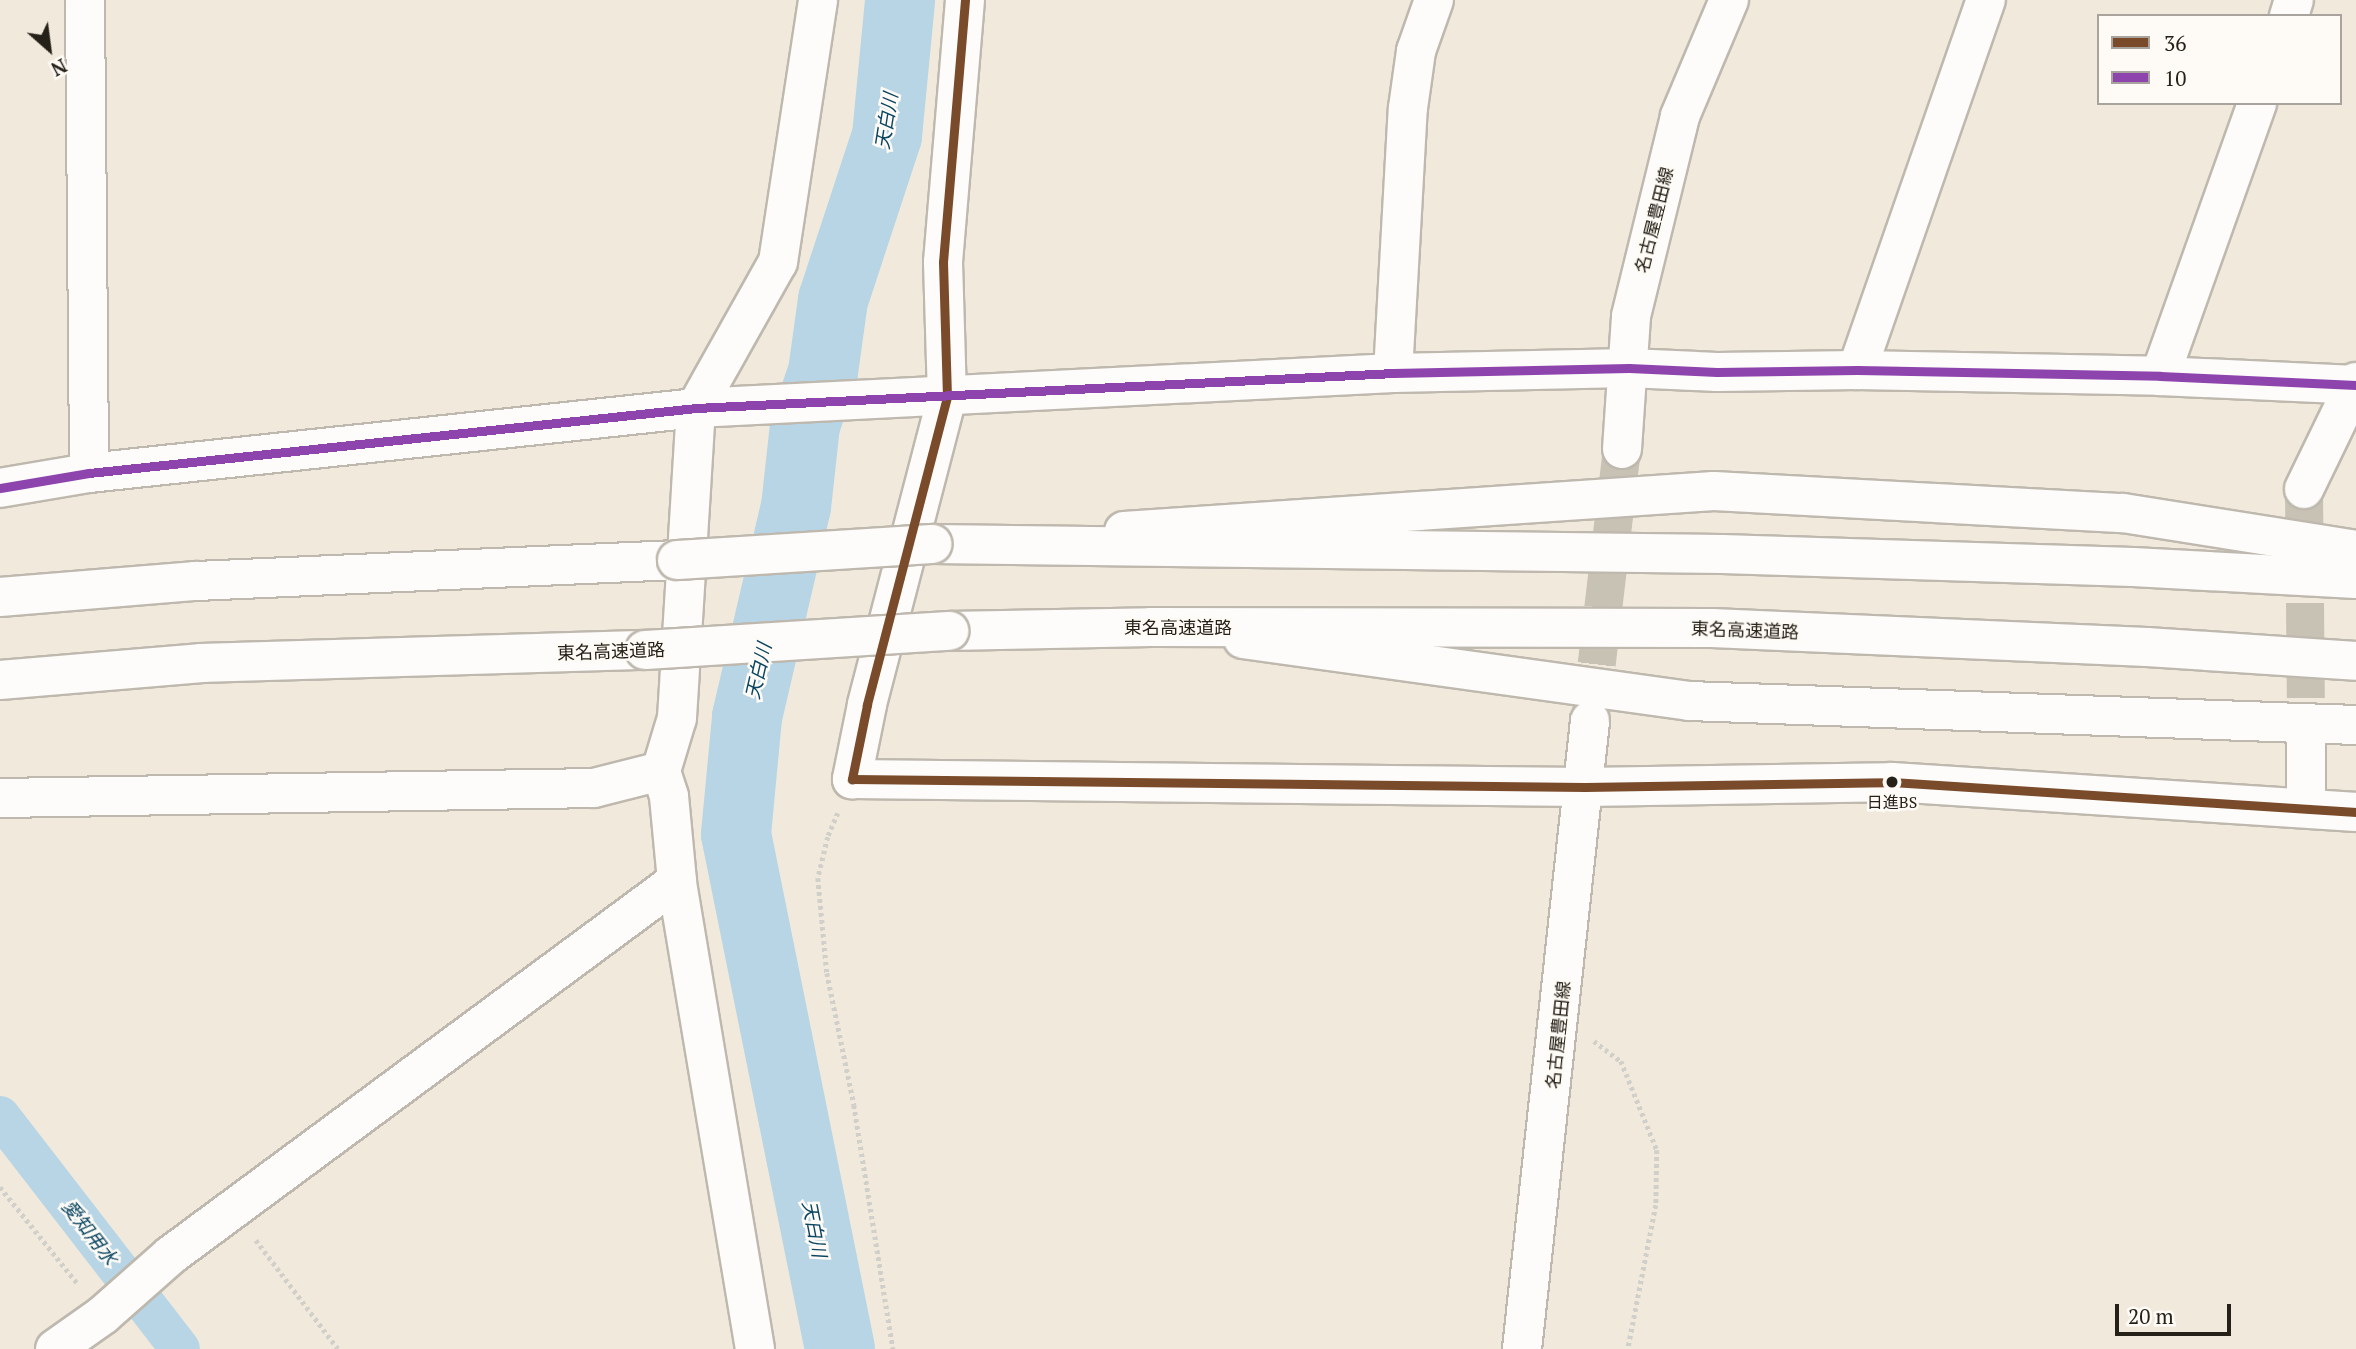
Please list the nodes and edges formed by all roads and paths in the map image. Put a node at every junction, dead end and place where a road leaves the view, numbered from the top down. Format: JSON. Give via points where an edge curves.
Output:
{"nodes":[{"id":1,"x":85,"y":0,"type":"edge"},
{"id":2,"x":818,"y":0,"type":"edge"},
{"id":3,"x":965,"y":0,"type":"edge"},
{"id":4,"x":1434,"y":0,"type":"edge"},
{"id":5,"x":1728,"y":0,"type":"edge"},
{"id":6,"x":1986,"y":0,"type":"edge"},
{"id":7,"x":2256,"y":105,"type":"edge"},
{"id":8,"x":1629,"y":368,"type":"junction"},
{"id":9,"x":1857,"y":370,"type":"junction"},
{"id":10,"x":1393,"y":373,"type":"junction"},
{"id":11,"x":2160,"y":376,"type":"junction"},
{"id":12,"x":2355,"y":384,"type":"edge"},
{"id":13,"x":947,"y":397,"type":"junction"},
{"id":14,"x":696,"y":408,"type":"junction"},
{"id":15,"x":1622,"y":449,"type":"tunnel mouth"},
{"id":16,"x":89,"y":473,"type":"junction"},
{"id":17,"x":0,"y":488,"type":"edge"},
{"id":18,"x":2304,"y":489,"type":"tunnel mouth"},
{"id":19,"x":933,"y":544,"type":"junction"},
{"id":20,"x":2356,"y":550,"type":"edge"},
{"id":21,"x":2356,"y":579,"type":"edge"},
{"id":22,"x":0,"y":597,"type":"edge"},
{"id":23,"x":1151,"y":627,"type":"junction"},
{"id":24,"x":2356,"y":661,"type":"edge"},
{"id":25,"x":0,"y":680,"type":"edge"},
{"id":26,"x":1590,"y":721,"type":"tunnel mouth"},
{"id":27,"x":2356,"y":725,"type":"edge"},
{"id":28,"x":2306,"y":729,"type":"tunnel mouth"},
{"id":29,"x":661,"y":771,"type":"junction"},
{"id":30,"x":852,"y":779,"type":"junction"},
{"id":31,"x":1585,"y":787,"type":"junction"},
{"id":32,"x":0,"y":797,"type":"edge"},
{"id":33,"x":2306,"y":808,"type":"junction"},
{"id":34,"x":2356,"y":812,"type":"edge"},
{"id":35,"x":677,"y":881,"type":"junction"},
{"id":36,"x":1559,"y":1031,"type":"junction"},
{"id":37,"x":0,"y":1187,"type":"edge"},
{"id":38,"x":233,"y":1209,"type":"junction"},
{"id":39,"x":103,"y":1314,"type":"junction"},
{"id":40,"x":55,"y":1349,"type":"edge"},
{"id":41,"x":338,"y":1349,"type":"edge"},
{"id":42,"x":755,"y":1349,"type":"edge"},
{"id":43,"x":892,"y":1349,"type":"edge"},
{"id":44,"x":1522,"y":1349,"type":"edge"},
{"id":45,"x":1628,"y":1349,"type":"edge"}],
"edges":[{"from":1,"to":16,"type":"main road"},
{"from":2,"to":14,"type":"main road","via":[[778,262]]},
{"from":3,"to":13,"type":"main road","via":[[943,262]]},
{"from":4,"to":10,"type":"main road","via":[[1416,51],[1408,108]]},
{"from":5,"to":8,"type":"main road","name":"名古屋豊田線","via":[[1680,116],[1631,316]]},
{"from":6,"to":9,"type":"main road"},
{"from":7,"to":11,"type":"main road"},
{"from":8,"to":9,"type":"main road"},
{"from":8,"to":10,"type":"main road"},
{"from":8,"to":15,"type":"main road","name":"名古屋豊田線"},
{"from":9,"to":11,"type":"main road"},
{"from":10,"to":13,"type":"main road"},
{"from":11,"to":12,"type":"main road"},
{"from":12,"to":18,"type":"main road"},
{"from":13,"to":14,"type":"main road"},
{"from":13,"to":30,"type":"main road"},
{"from":14,"to":16,"type":"main road"},
{"from":14,"to":29,"type":"main road","via":[[677,718]]},
{"from":16,"to":17,"type":"main road"},
{"from":19,"to":20,"type":"main road","via":[[1714,491],[2123,513]]},
{"from":19,"to":21,"type":"main road","via":[[1722,554]]},
{"from":19,"to":22,"type":"main road","bridge":true,"via":[[196,581]]},
{"from":23,"to":24,"type":"main road","name":"東名高速道路","via":[[1712,628]]},
{"from":23,"to":25,"type":"main road","name":"東名高速道路","bridge":true,"via":[[949,631],[645,650],[202,663]]},
{"from":23,"to":27,"type":"main road","via":[[1689,701]]},
{"from":26,"to":31,"type":"main road","name":"名古屋豊田線"},
{"from":28,"to":33,"type":"main road"},
{"from":29,"to":32,"type":"main road","via":[[594,788]]},
{"from":29,"to":35,"type":"main road","via":[[669,796]]},
{"from":30,"to":31,"type":"main road"},
{"from":30,"to":43,"type":"path","via":[[828,836],[818,878],[827,973],[854,1105]]},
{"from":31,"to":33,"type":"main road","via":[[1892,782]]},
{"from":31,"to":36,"type":"main road","name":"名古屋豊田線"},
{"from":33,"to":34,"type":"main road"},
{"from":35,"to":38,"type":"main road"},
{"from":35,"to":42,"type":"main road"},
{"from":36,"to":44,"type":"main road","name":"名古屋豊田線"},
{"from":36,"to":45,"type":"path","via":[[1596,1042],[1620,1061],[1657,1150],[1656,1205]]},
{"from":37,"to":39,"type":"path"},
{"from":38,"to":39,"type":"main road"},
{"from":38,"to":41,"type":"path"},
{"from":39,"to":40,"type":"main road"}]}
